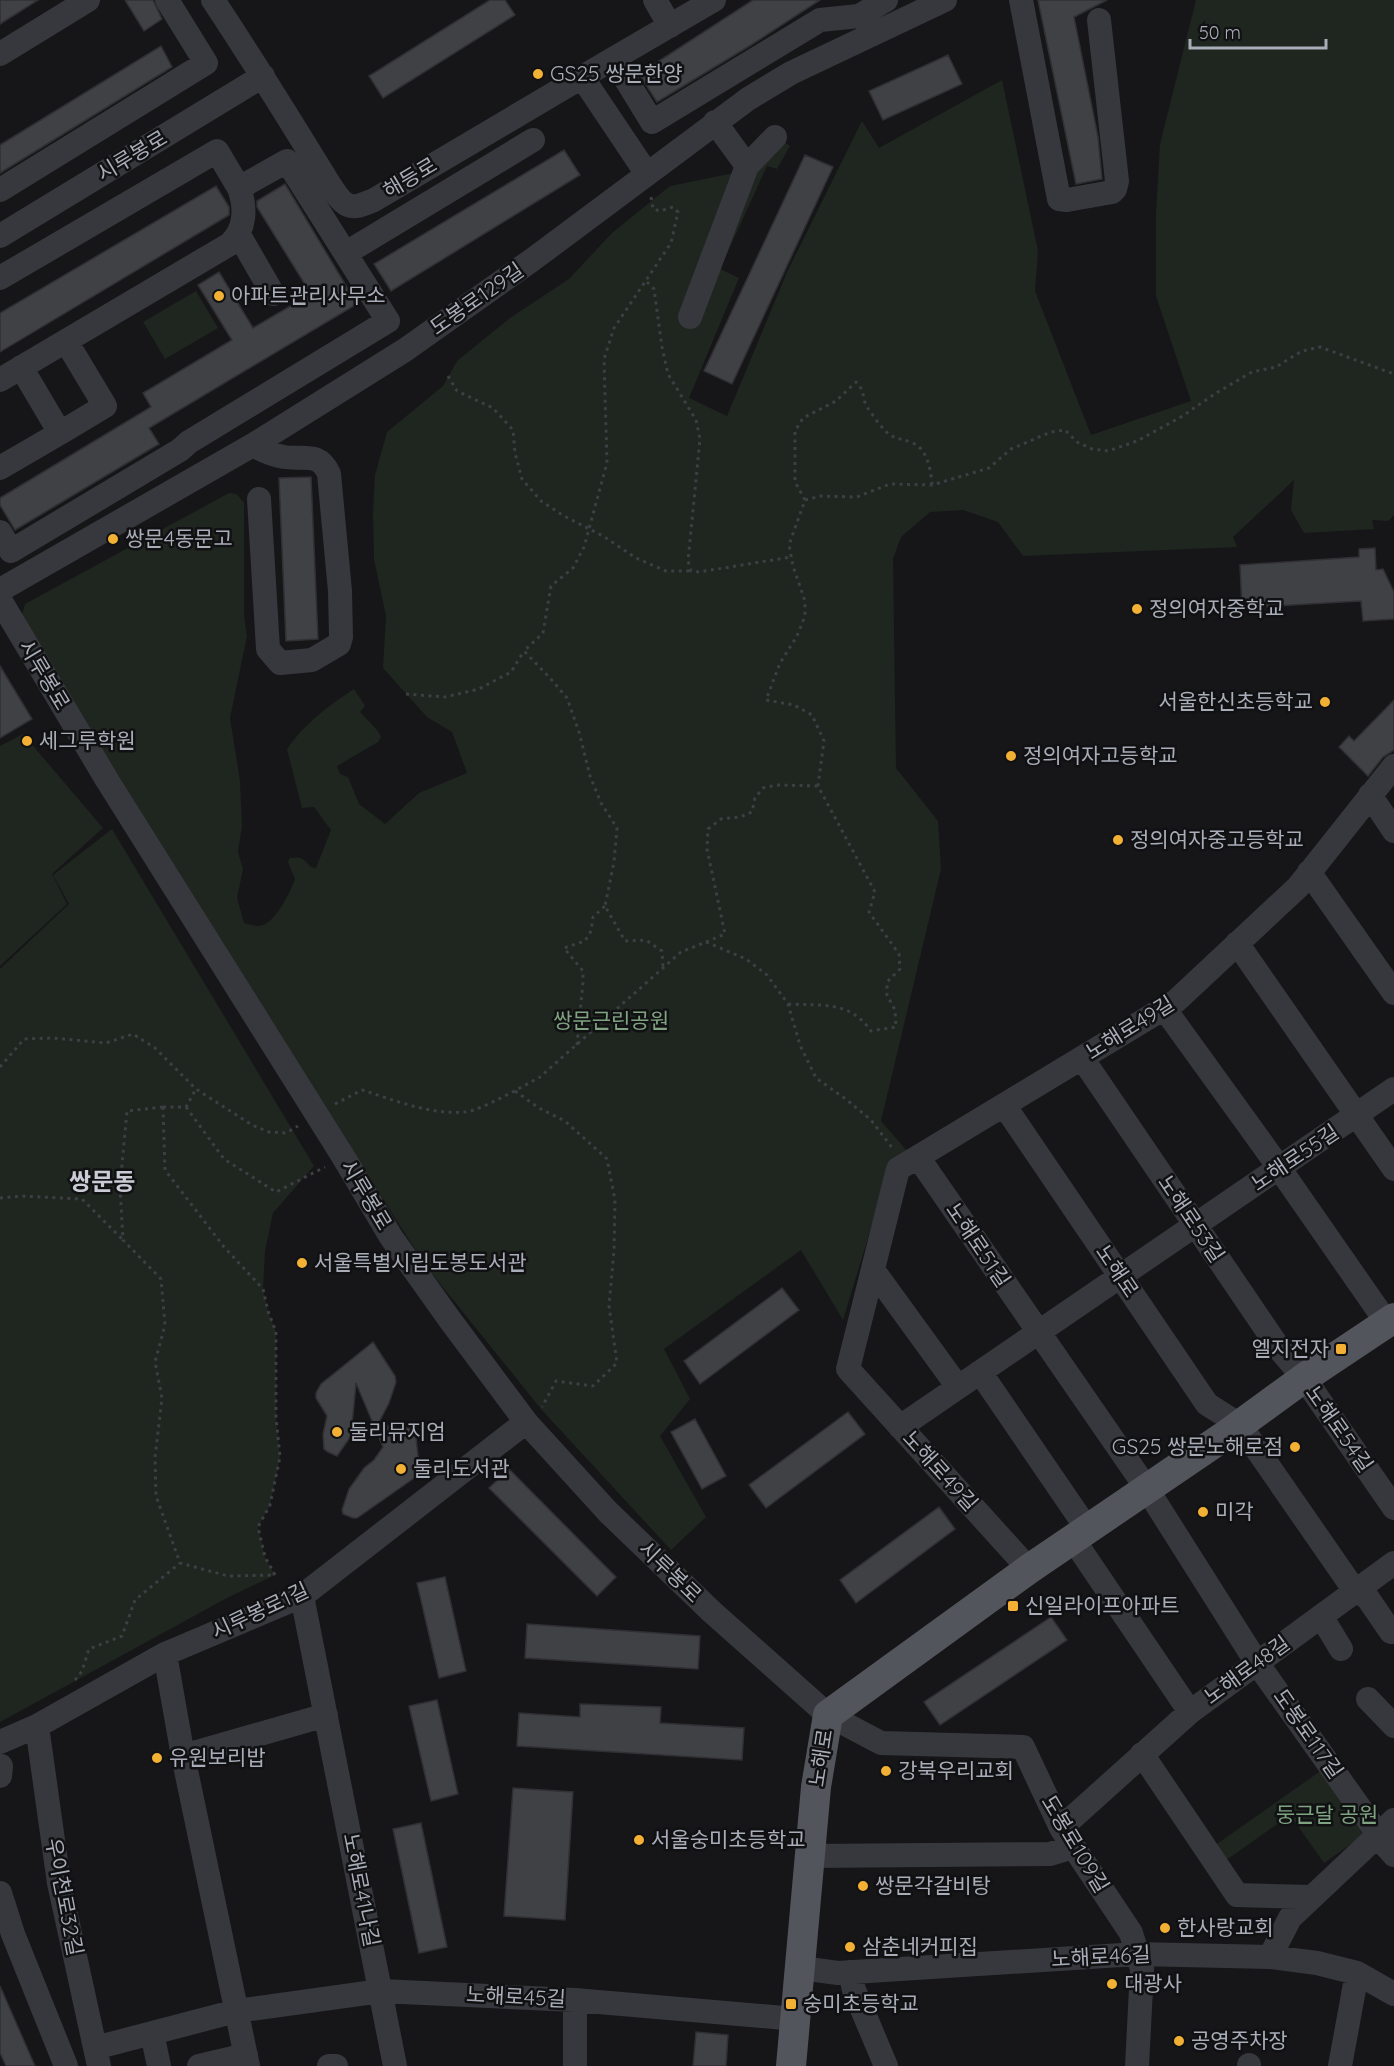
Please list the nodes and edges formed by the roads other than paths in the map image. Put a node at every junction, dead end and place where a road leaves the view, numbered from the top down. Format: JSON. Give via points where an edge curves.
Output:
{"nodes":[{"id":1,"x":88,"y":0,"type":"edge"},
{"id":2,"x":167,"y":0,"type":"edge"},
{"id":3,"x":213,"y":0,"type":"edge"},
{"id":4,"x":655,"y":0,"type":"edge"},
{"id":5,"x":714,"y":0,"type":"edge"},
{"id":6,"x":886,"y":0,"type":"edge"},
{"id":7,"x":945,"y":0,"type":"edge"},
{"id":8,"x":1021,"y":0,"type":"edge"},
{"id":9,"x":1100,"y":20,"type":"dead end"},
{"id":10,"x":670,"y":26,"type":"junction"},
{"id":11,"x":0,"y":54,"type":"edge"},
{"id":12,"x":614,"y":60,"type":"junction"},
{"id":13,"x":263,"y":76,"type":"junction"},
{"id":14,"x":582,"y":77,"type":"junction"},
{"id":15,"x":715,"y":122,"type":"junction"},
{"id":16,"x":776,"y":137,"type":"dead end"},
{"id":17,"x":533,"y":140,"type":"dead end"},
{"id":18,"x":747,"y":166,"type":"junction"},
{"id":19,"x":647,"y":174,"type":"junction"},
{"id":20,"x":239,"y":188,"type":"junction"},
{"id":21,"x":0,"y":190,"type":"edge"},
{"id":22,"x":239,"y":235,"type":"junction"},
{"id":23,"x":0,"y":236,"type":"edge"},
{"id":24,"x":346,"y":253,"type":"junction"},
{"id":25,"x":0,"y":278,"type":"edge"},
{"id":26,"x":273,"y":294,"type":"dead end"},
{"id":27,"x":690,"y":317,"type":"dead end"},
{"id":28,"x":388,"y":321,"type":"junction"},
{"id":29,"x":66,"y":341,"type":"junction"},
{"id":30,"x":405,"y":350,"type":"junction"},
{"id":31,"x":21,"y":367,"type":"junction"},
{"id":32,"x":0,"y":380,"type":"edge"},
{"id":33,"x":60,"y":433,"type":"junction"},
{"id":34,"x":253,"y":445,"type":"junction"},
{"id":35,"x":0,"y":468,"type":"edge"},
{"id":36,"x":259,"y":499,"type":"dead end"},
{"id":37,"x":0,"y":532,"type":"edge"},
{"id":38,"x":0,"y":590,"type":"edge"},
{"id":39,"x":0,"y":600,"type":"edge"},
{"id":40,"x":1394,"y":766,"type":"edge"},
{"id":41,"x":1370,"y":795,"type":"junction"},
{"id":42,"x":1394,"y":831,"type":"edge"},
{"id":43,"x":1309,"y":873,"type":"junction"},
{"id":44,"x":1237,"y":943,"type":"junction"},
{"id":45,"x":1394,"y":993,"type":"edge"},
{"id":46,"x":1164,"y":1008,"type":"junction"},
{"id":47,"x":1082,"y":1058,"type":"junction"},
{"id":48,"x":1394,"y":1089,"type":"edge"},
{"id":49,"x":1004,"y":1105,"type":"junction"},
{"id":50,"x":1358,"y":1115,"type":"junction"},
{"id":51,"x":911,"y":1161,"type":"junction"},
{"id":52,"x":1280,"y":1169,"type":"junction"},
{"id":53,"x":1394,"y":1169,"type":"edge"},
{"id":54,"x":1195,"y":1225,"type":"junction"},
{"id":55,"x":873,"y":1270,"type":"junction"},
{"id":56,"x":1121,"y":1276,"type":"junction"},
{"id":57,"x":1390,"y":1321,"type":"edge"},
{"id":58,"x":1038,"y":1332,"type":"junction"},
{"id":59,"x":980,"y":1372,"type":"junction"},
{"id":60,"x":1304,"y":1378,"type":"junction"},
{"id":61,"x":958,"y":1387,"type":"junction"},
{"id":62,"x":533,"y":1416,"type":"junction"},
{"id":63,"x":1240,"y":1425,"type":"junction"},
{"id":64,"x":900,"y":1427,"type":"junction"},
{"id":65,"x":1147,"y":1489,"type":"junction"},
{"id":66,"x":1394,"y":1508,"type":"edge"},
{"id":67,"x":1080,"y":1534,"type":"junction"},
{"id":68,"x":1394,"y":1563,"type":"edge"},
{"id":69,"x":1029,"y":1569,"type":"junction"},
{"id":70,"x":1355,"y":1591,"type":"junction"},
{"id":71,"x":302,"y":1596,"type":"junction"},
{"id":72,"x":1322,"y":1616,"type":"junction"},
{"id":73,"x":1394,"y":1630,"type":"edge"},
{"id":74,"x":1341,"y":1649,"type":"dead end"},
{"id":75,"x":165,"y":1654,"type":"junction"},
{"id":76,"x":1257,"y":1663,"type":"junction"},
{"id":77,"x":1368,"y":1699,"type":"dead end"},
{"id":78,"x":1190,"y":1712,"type":"junction"},
{"id":79,"x":326,"y":1715,"type":"junction"},
{"id":80,"x":828,"y":1715,"type":"junction"},
{"id":81,"x":37,"y":1726,"type":"junction"},
{"id":82,"x":1394,"y":1726,"type":"edge"},
{"id":83,"x":0,"y":1742,"type":"edge"},
{"id":84,"x":1142,"y":1754,"type":"junction"},
{"id":85,"x":183,"y":1756,"type":"junction"},
{"id":86,"x":1385,"y":1828,"type":"edge"},
{"id":87,"x":1067,"y":1837,"type":"junction"},
{"id":88,"x":1394,"y":1855,"type":"edge"},
{"id":89,"x":810,"y":1856,"type":"junction"},
{"id":90,"x":0,"y":1893,"type":"edge"},
{"id":91,"x":1311,"y":1897,"type":"junction"},
{"id":92,"x":1137,"y":1954,"type":"junction"},
{"id":93,"x":1269,"y":1957,"type":"junction"},
{"id":94,"x":801,"y":1968,"type":"junction"},
{"id":95,"x":850,"y":1972,"type":"junction"},
{"id":96,"x":1357,"y":1973,"type":"junction"},
{"id":97,"x":381,"y":1991,"type":"junction"},
{"id":98,"x":1394,"y":1994,"type":"edge"},
{"id":99,"x":575,"y":2000,"type":"junction"},
{"id":100,"x":237,"y":2011,"type":"junction"},
{"id":101,"x":796,"y":2019,"type":"junction"},
{"id":102,"x":152,"y":2033,"type":"junction"},
{"id":103,"x":97,"y":2057,"type":"edge"},
{"id":104,"x":247,"y":2061,"type":"edge"},
{"id":105,"x":66,"y":2066,"type":"edge"},
{"id":106,"x":159,"y":2066,"type":"edge"},
{"id":107,"x":199,"y":2066,"type":"edge"},
{"id":108,"x":395,"y":2066,"type":"edge"},
{"id":109,"x":575,"y":2066,"type":"edge"},
{"id":110,"x":791,"y":2066,"type":"edge"},
{"id":111,"x":886,"y":2066,"type":"edge"},
{"id":112,"x":1137,"y":2066,"type":"edge"},
{"id":113,"x":1340,"y":2066,"type":"edge"}],
"edges":[{"from":1,"to":11,"type":"street"},
{"from":2,"to":21,"type":"street","via":[[206,63]]},
{"from":3,"to":13,"type":"street","name":"해등로"},
{"from":4,"to":10,"type":"street"},
{"from":5,"to":10,"type":"street","name":"해등로"},
{"from":6,"to":12,"type":"street","via":[[860,16],[820,20],[652,122]]},
{"from":7,"to":15,"type":"street","name":"도봉로129길","via":[[791,72]]},
{"from":8,"to":9,"type":"street","via":[[1059,200],[1112,192],[1117,181]]},
{"from":10,"to":12,"type":"street","name":"해등로"},
{"from":12,"to":14,"type":"street","name":"해등로"},
{"from":13,"to":14,"type":"street","name":"해등로","via":[[328,182],[344,204],[357,207]]},
{"from":13,"to":23,"type":"street","name":"시루봉로"},
{"from":14,"to":19,"type":"street"},
{"from":15,"to":18,"type":"street"},
{"from":15,"to":19,"type":"street","name":"도봉로129길"},
{"from":16,"to":18,"type":"street"},
{"from":17,"to":24,"type":"street"},
{"from":18,"to":27,"type":"street"},
{"from":19,"to":30,"type":"street","name":"도봉로129길"},
{"from":20,"to":22,"type":"street","via":[[245,205]]},
{"from":20,"to":24,"type":"street","via":[[287,160]]},
{"from":20,"to":25,"type":"street","via":[[217,151]]},
{"from":22,"to":26,"type":"street"},
{"from":22,"to":29,"type":"street"},
{"from":24,"to":28,"type":"street"},
{"from":28,"to":30,"type":"street"},
{"from":28,"to":37,"type":"street","via":[[11,551]]},
{"from":29,"to":31,"type":"street"},
{"from":29,"to":33,"type":"street","via":[[105,406]]},
{"from":30,"to":34,"type":"street","name":"도봉로129길"},
{"from":31,"to":32,"type":"street"},
{"from":31,"to":33,"type":"street"},
{"from":33,"to":35,"type":"street"},
{"from":34,"to":36,"type":"street","via":[[286,457],[319,460],[329,474],[341,637],[339,644],[312,660],[280,663],[268,649]]},
{"from":34,"to":38,"type":"street","name":"도봉로129길"},
{"from":39,"to":62,"type":"street","name":"시루봉로","via":[[391,1237],[450,1320]]},
{"from":40,"to":41,"type":"street","name":"노해로49길"},
{"from":41,"to":42,"type":"street"},
{"from":41,"to":43,"type":"street","name":"노해로49길"},
{"from":43,"to":44,"type":"street","name":"노해로49길"},
{"from":43,"to":45,"type":"street"},
{"from":44,"to":46,"type":"street","name":"노해로49길"},
{"from":44,"to":50,"type":"street"},
{"from":46,"to":47,"type":"street","name":"노해로49길"},
{"from":46,"to":52,"type":"street","name":"노해로"},
{"from":47,"to":49,"type":"street","name":"노해로49길"},
{"from":47,"to":54,"type":"street","name":"노해로53길"},
{"from":48,"to":50,"type":"street","name":"노해로55길"},
{"from":49,"to":51,"type":"street","name":"노해로49길"},
{"from":49,"to":56,"type":"street","name":"노해로"},
{"from":50,"to":52,"type":"street","name":"노해로55길"},
{"from":50,"to":53,"type":"street"},
{"from":51,"to":55,"type":"street","name":"노해로49길","via":[[898,1169]]},
{"from":51,"to":58,"type":"street","name":"노해로51길"},
{"from":52,"to":54,"type":"street","name":"노해로55길"},
{"from":52,"to":57,"type":"street","name":"노해로"},
{"from":54,"to":56,"type":"street"},
{"from":54,"to":60,"type":"street","name":"노해로53길","via":[[1281,1351]]},
{"from":55,"to":61,"type":"street"},
{"from":55,"to":64,"type":"street","name":"노해로49길","via":[[848,1369]]},
{"from":56,"to":58,"type":"street"},
{"from":56,"to":63,"type":"street","name":"노해로","via":[[1207,1404]]},
{"from":57,"to":60,"type":"main road","name":"노해로"},
{"from":58,"to":59,"type":"street"},
{"from":58,"to":65,"type":"street","name":"노해로51길"},
{"from":59,"to":61,"type":"street"},
{"from":59,"to":67,"type":"street"},
{"from":60,"to":63,"type":"main road","name":"노해로"},
{"from":60,"to":66,"type":"street","name":"노해로54길"},
{"from":61,"to":64,"type":"street"},
{"from":62,"to":71,"type":"street","name":"시루봉로1길"},
{"from":62,"to":80,"type":"street","name":"시루봉로","via":[[608,1512]]},
{"from":63,"to":65,"type":"main road","name":"노해로"},
{"from":63,"to":70,"type":"street","name":"노해로"},
{"from":64,"to":69,"type":"street","name":"노해로49길"},
{"from":65,"to":67,"type":"main road","name":"노해로"},
{"from":65,"to":76,"type":"street"},
{"from":67,"to":69,"type":"main road","name":"노해로"},
{"from":67,"to":78,"type":"street"},
{"from":68,"to":70,"type":"street","name":"노해로48길"},
{"from":69,"to":80,"type":"main road","name":"노해로"},
{"from":70,"to":72,"type":"street","name":"노해로48길"},
{"from":70,"to":73,"type":"street","via":[[1367,1597],[1391,1632]]},
{"from":71,"to":75,"type":"street","name":"시루봉로1길"},
{"from":71,"to":79,"type":"street","name":"노해로41나길"},
{"from":72,"to":74,"type":"street"},
{"from":72,"to":76,"type":"street","name":"노해로48길"},
{"from":75,"to":81,"type":"street","name":"시루봉로1길"},
{"from":75,"to":85,"type":"street"},
{"from":76,"to":78,"type":"street","name":"노해로48길"},
{"from":76,"to":86,"type":"street","name":"도봉로117길","via":[[1374,1828]]},
{"from":77,"to":82,"type":"street"},
{"from":78,"to":84,"type":"street","name":"노해로48길"},
{"from":79,"to":85,"type":"street"},
{"from":79,"to":97,"type":"street","name":"노해로41나길"},
{"from":80,"to":87,"type":"street","name":"도봉로109길","via":[[881,1743],[1023,1747]]},
{"from":80,"to":89,"type":"main road","name":"노해로"},
{"from":81,"to":83,"type":"street","name":"시루봉로1길"},
{"from":81,"to":103,"type":"street","name":"우이천로32길","via":[[59,1883]]},
{"from":84,"to":87,"type":"street","name":"노해로48길"},
{"from":84,"to":91,"type":"street","via":[[1237,1895]]},
{"from":85,"to":100,"type":"street"},
{"from":86,"to":88,"type":"street","name":"도봉로117길"},
{"from":86,"to":91,"type":"street"},
{"from":87,"to":89,"type":"street","name":"노해로48길","via":[[1050,1854]]},
{"from":87,"to":92,"type":"street","name":"도봉로109길","via":[[1131,1933]]},
{"from":89,"to":94,"type":"main road","name":"노해로"},
{"from":90,"to":105,"type":"street"},
{"from":91,"to":93,"type":"street","via":[[1290,1917]]},
{"from":92,"to":93,"type":"street","name":"노해로46길"},
{"from":92,"to":95,"type":"street","name":"노해로46길"},
{"from":92,"to":112,"type":"street","name":"도봉로109길","via":[[1142,1969]]},
{"from":93,"to":96,"type":"street","name":"노해로46길"},
{"from":94,"to":95,"type":"street","name":"노해로46길"},
{"from":94,"to":101,"type":"main road","name":"노해로"},
{"from":95,"to":111,"type":"street"},
{"from":96,"to":98,"type":"street","name":"노해로46길"},
{"from":96,"to":113,"type":"street"},
{"from":97,"to":99,"type":"street","name":"노해로45길"},
{"from":97,"to":100,"type":"street","name":"노해로45길"},
{"from":97,"to":108,"type":"street","name":"노해로41나길"},
{"from":99,"to":101,"type":"street","name":"노해로45길"},
{"from":99,"to":109,"type":"street"},
{"from":100,"to":102,"type":"street","name":"노해로45길"},
{"from":100,"to":104,"type":"street"},
{"from":101,"to":110,"type":"main road","name":"노해로"},
{"from":102,"to":103,"type":"street","name":"노해로45길"},
{"from":102,"to":106,"type":"street"},
{"from":104,"to":107,"type":"street"}]}
